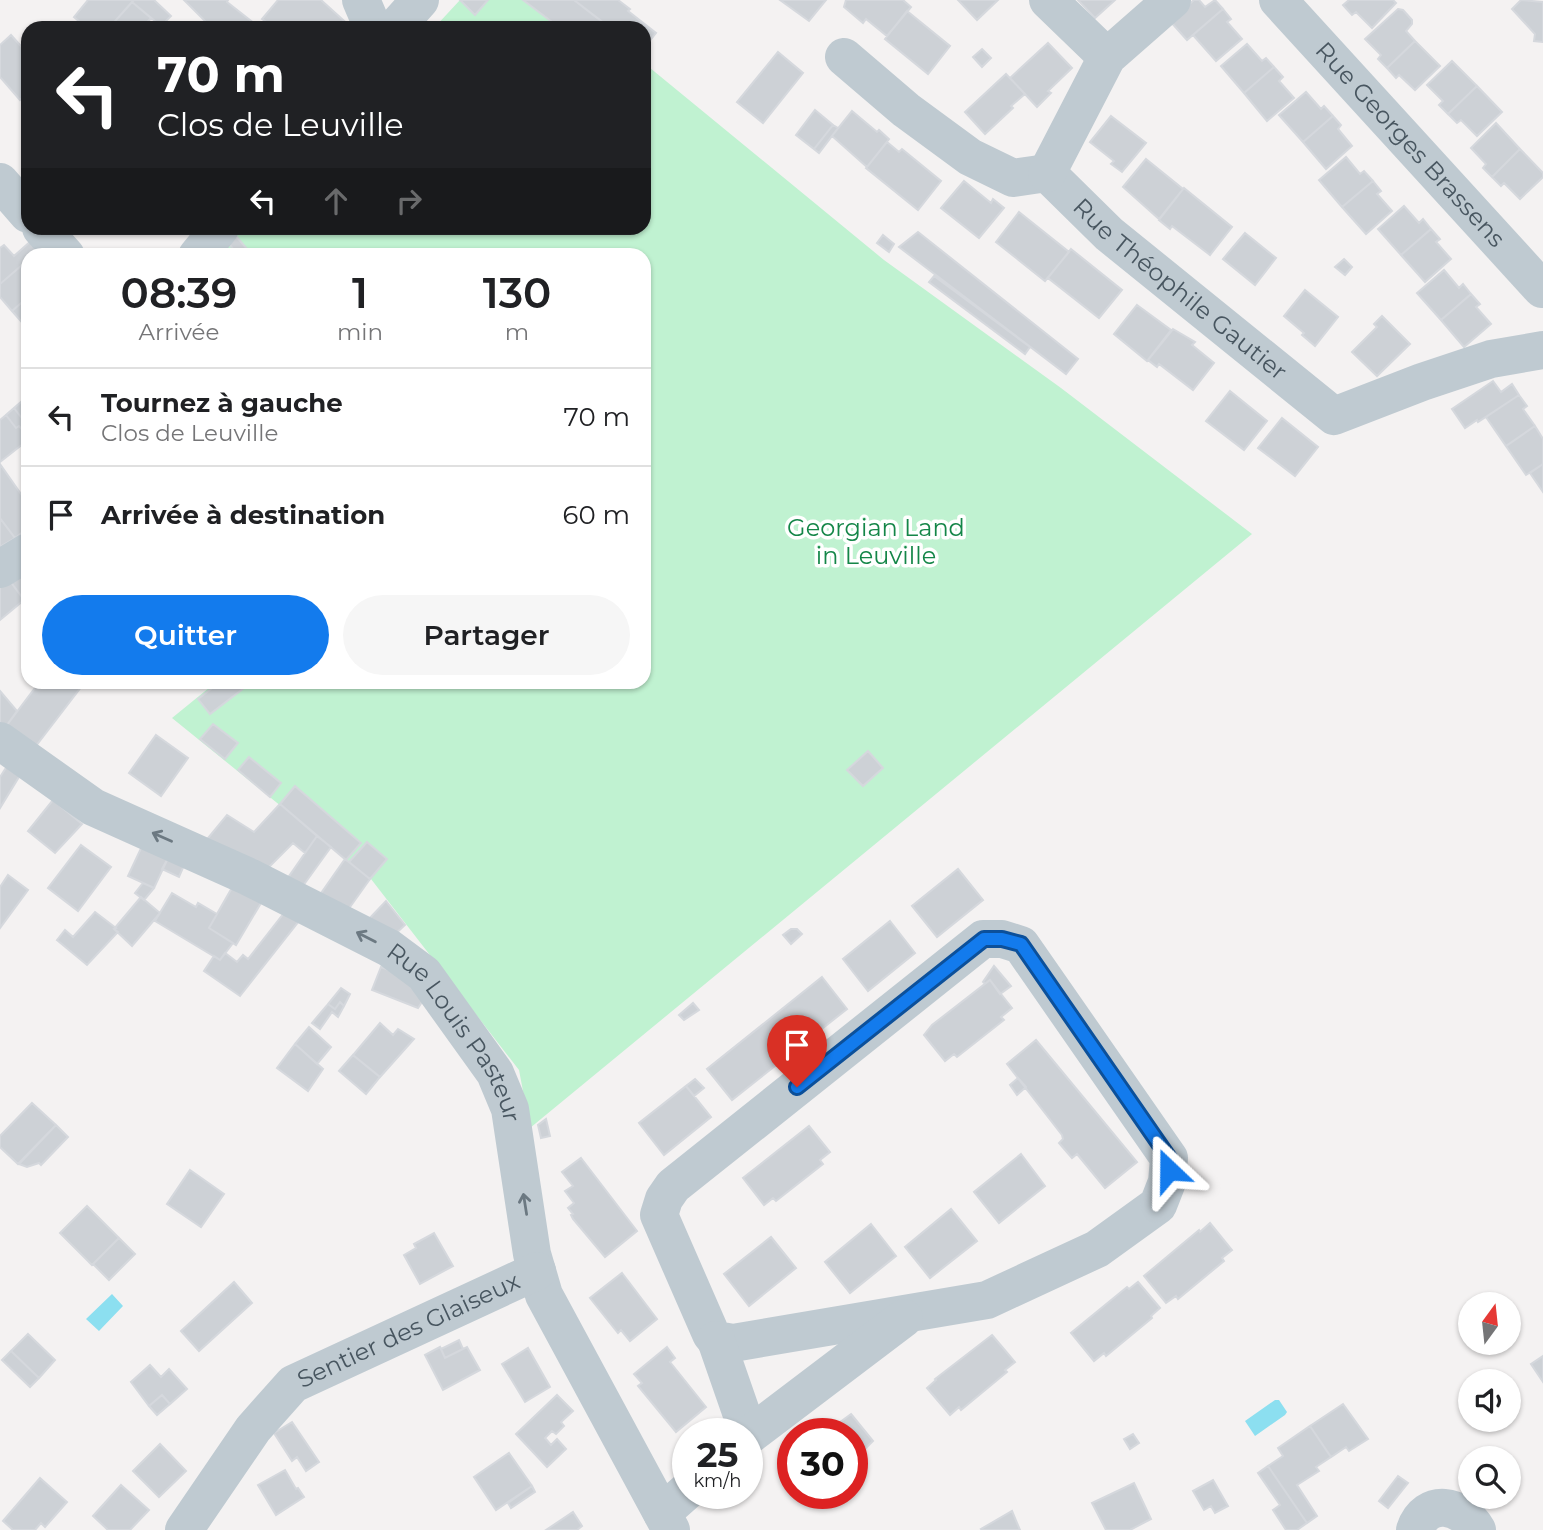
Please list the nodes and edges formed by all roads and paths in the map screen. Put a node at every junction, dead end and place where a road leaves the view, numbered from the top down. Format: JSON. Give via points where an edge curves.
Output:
{"nodes":[{"id":1,"x":361,"y":0,"type":"edge"},
{"id":2,"x":421,"y":0,"type":"edge"},
{"id":3,"x":1048,"y":0,"type":"edge"},
{"id":4,"x":1172,"y":0,"type":"edge"},
{"id":5,"x":1278,"y":0,"type":"edge"},
{"id":6,"x":370,"y":21,"type":"edge"},
{"id":7,"x":402,"y":21,"type":"edge"},
{"id":8,"x":844,"y":57,"type":"dead end"},
{"id":9,"x":1107,"y":57,"type":"junction"},
{"id":10,"x":1047,"y":173,"type":"junction"},
{"id":11,"x":0,"y":182,"type":"edge"},
{"id":12,"x":21,"y":206,"type":"edge"},
{"id":13,"x":46,"y":235,"type":"edge"},
{"id":14,"x":59,"y":248,"type":"edge"},
{"id":15,"x":1542,"y":289,"type":"edge"},
{"id":16,"x":1543,"y":350,"type":"edge"},
{"id":17,"x":21,"y":556,"type":"edge"},
{"id":18,"x":0,"y":569,"type":"edge"},
{"id":19,"x":0,"y":741,"type":"edge"},
{"id":20,"x":537,"y":1271,"type":"junction"},
{"id":21,"x":911,"y":1313,"type":"junction"},
{"id":22,"x":716,"y":1340,"type":"junction"},
{"id":23,"x":742,"y":1418,"type":"edge"},
{"id":24,"x":763,"y":1425,"type":"edge"},
{"id":25,"x":674,"y":1511,"type":"edge"},
{"id":26,"x":184,"y":1530,"type":"edge"},
{"id":27,"x":1415,"y":1530,"type":"edge"},
{"id":28,"x":1477,"y":1530,"type":"edge"}],
"edges":[{"from":1,"to":6,"type":"street"},
{"from":2,"to":7,"type":"street"},
{"from":3,"to":9,"type":"street"},
{"from":4,"to":9,"type":"street"},
{"from":5,"to":15,"type":"street","name":"Rue Georges Brassens"},
{"from":8,"to":10,"type":"street","via":[[970,157],[1013,178]]},
{"from":9,"to":10,"type":"street"},
{"from":10,"to":16,"type":"street","name":"Rue Théophile Gautier","via":[[1109,234],[1334,416],[1491,359]]},
{"from":11,"to":12,"type":"street"},
{"from":13,"to":14,"type":"street"},
{"from":17,"to":18,"type":"street"},
{"from":20,"to":19,"type":"street","name":"Rue Louis Pasteur","one_way":true,"via":[[510,1109],[495,1073],[424,974],[389,948],[249,877],[93,807]]},
{"from":20,"to":25,"type":"street","name":"Rue Louis Pasteur","via":[[544,1295]]},
{"from":20,"to":26,"type":"street","name":"Sentier des Glaiseux","via":[[293,1384],[253,1429]]},
{"from":21,"to":22,"type":"street","via":[[733,1343]]},
{"from":21,"to":22,"type":"street","via":[[987,1300],[1097,1249],[1158,1205],[1167,1182],[1169,1158],[1021,944],[984,939],[673,1186],[659,1215]]},
{"from":21,"to":24,"type":"street"},
{"from":22,"to":23,"type":"street"},
{"from":27,"to":28,"type":"street","via":[[1424,1515],[1448,1507],[1460,1511]]}]}
